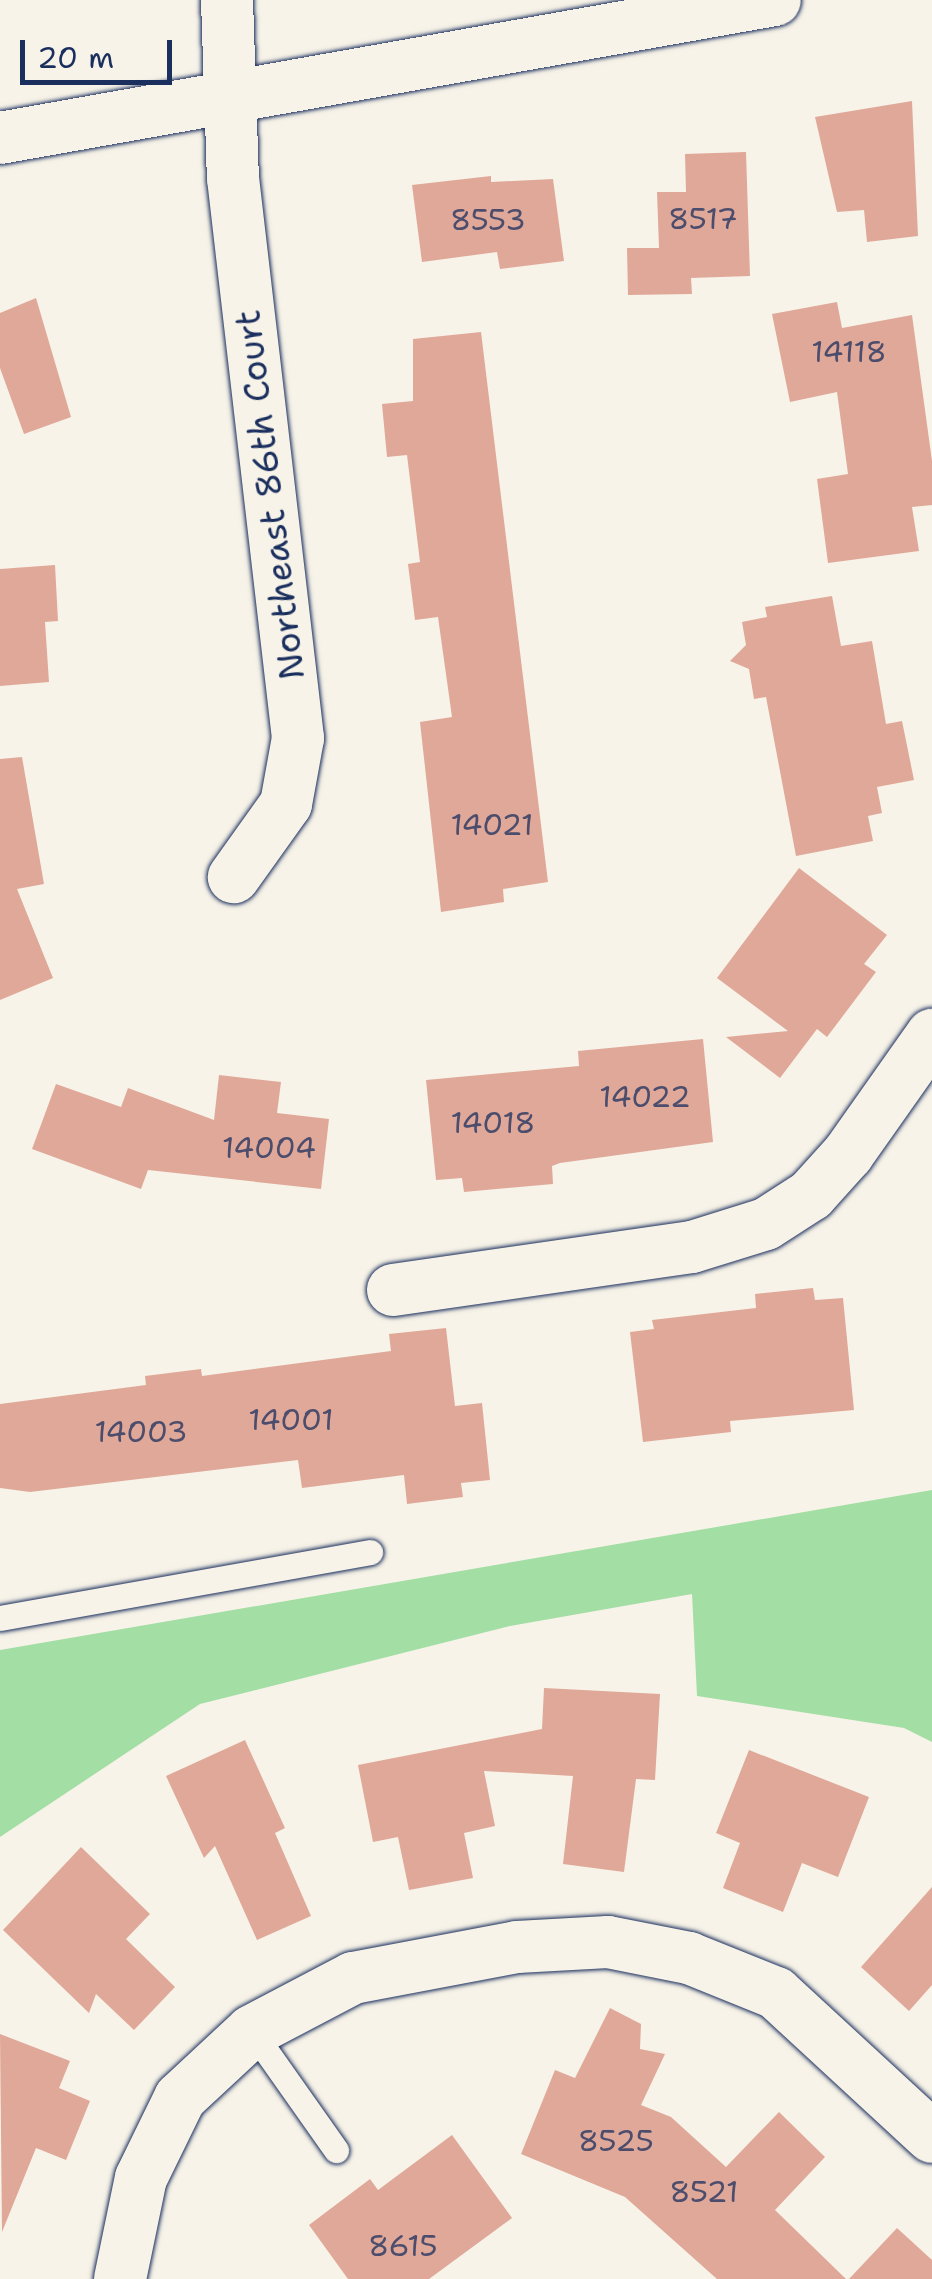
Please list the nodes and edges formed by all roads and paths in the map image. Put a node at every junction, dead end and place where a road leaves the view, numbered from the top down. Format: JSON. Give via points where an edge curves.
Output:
{"nodes":[{"id":1,"x":227,"y":0,"type":"edge"},
{"id":2,"x":776,"y":0,"type":"edge"},
{"id":3,"x":235,"y":96,"type":"junction"},
{"id":4,"x":0,"y":138,"type":"edge"},
{"id":5,"x":234,"y":877,"type":"dead end"},
{"id":6,"x":932,"y":1035,"type":"edge"},
{"id":7,"x":393,"y":1290,"type":"dead end"},
{"id":8,"x":370,"y":1552,"type":"dead end"},
{"id":9,"x":0,"y":1618,"type":"edge"},
{"id":10,"x":252,"y":2031,"type":"junction"},
{"id":11,"x":932,"y":2137,"type":"edge"},
{"id":12,"x":336,"y":2150,"type":"dead end"},
{"id":13,"x":120,"y":2279,"type":"edge"}],
"edges":[{"from":1,"to":3,"type":"street","name":"Northeast 86th Court"},
{"from":2,"to":3,"type":"street"},
{"from":3,"to":4,"type":"street"},
{"from":3,"to":5,"type":"street","name":"Northeast 86th Court","via":[[234,178],[298,738],[286,804]]},
{"from":6,"to":7,"type":"street","via":[[848,1154],[811,1195],[766,1224],[692,1247]]},
{"from":8,"to":9,"type":"lane"},
{"from":10,"to":11,"type":"street","via":[[353,1978],[517,1947],[608,1942],[689,1958],[776,1993]]},
{"from":10,"to":12,"type":"lane"},
{"from":10,"to":13,"type":"street","via":[[180,2098],[141,2178]]}]}
